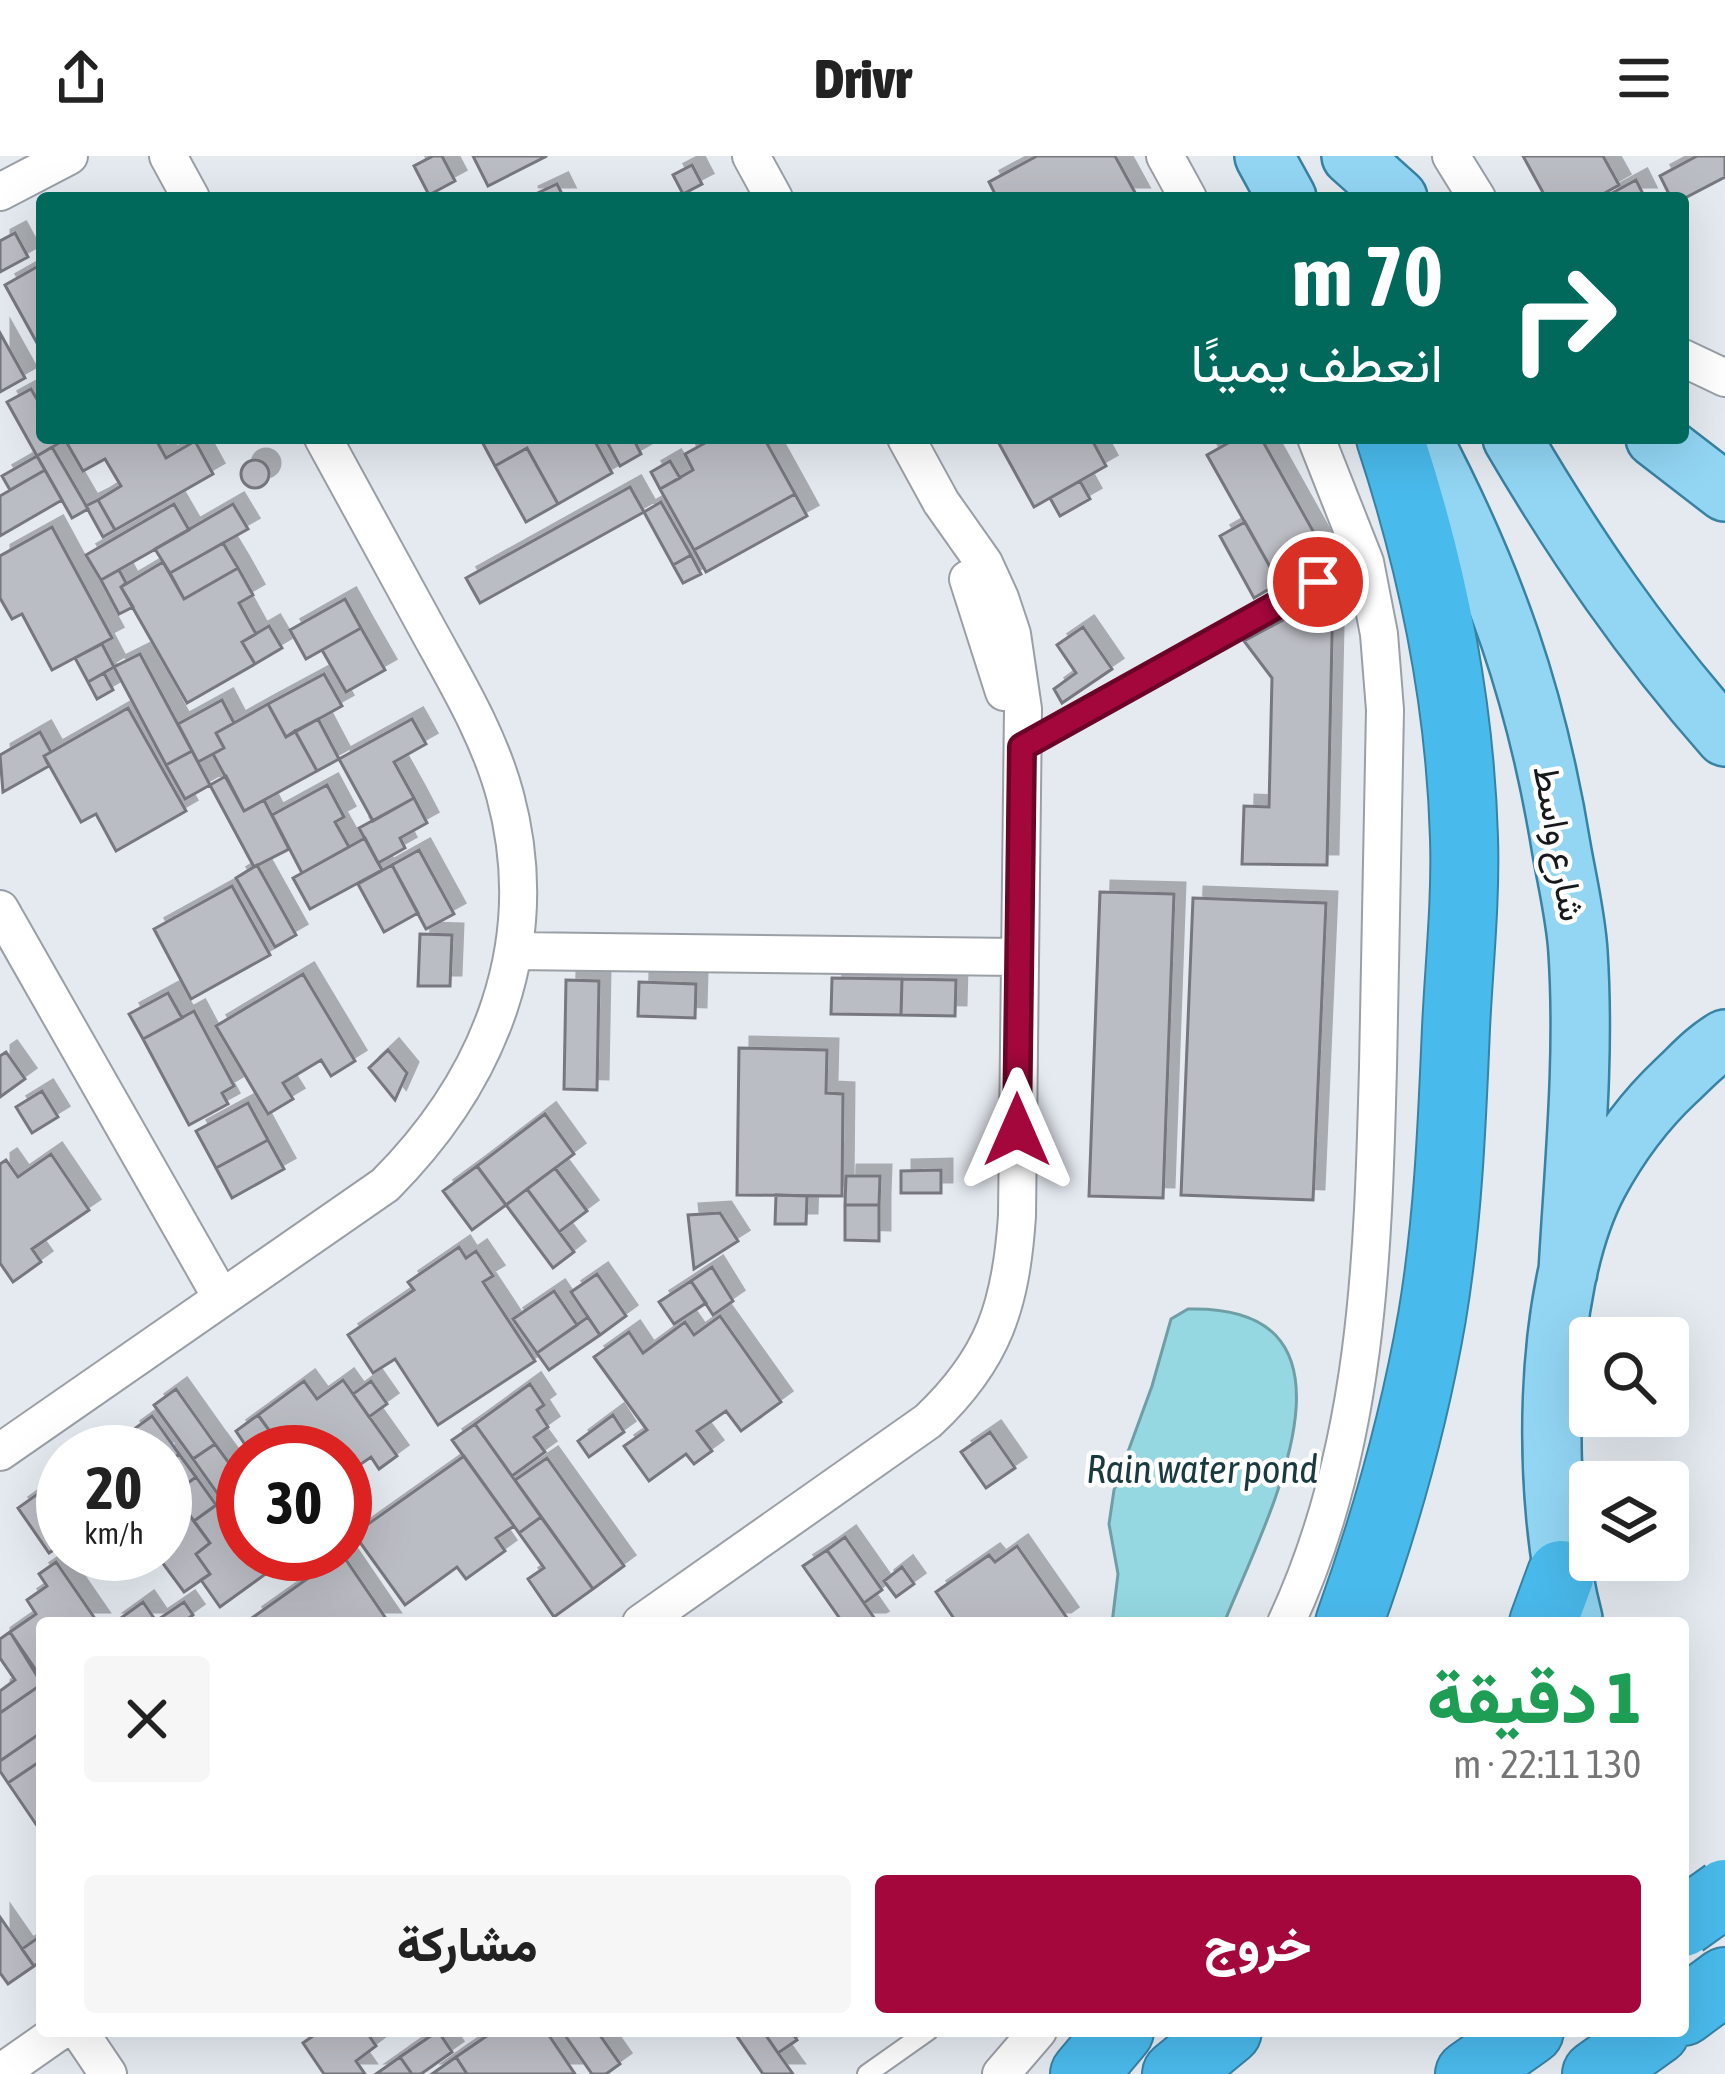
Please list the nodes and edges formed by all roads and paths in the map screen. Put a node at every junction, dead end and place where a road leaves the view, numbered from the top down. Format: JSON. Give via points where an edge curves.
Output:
{"nodes":[{"id":1,"x":70,"y":156,"type":"edge"},
{"id":2,"x":168,"y":156,"type":"edge"},
{"id":3,"x":751,"y":156,"type":"edge"},
{"id":4,"x":1166,"y":156,"type":"edge"},
{"id":5,"x":1264,"y":156,"type":"edge"},
{"id":6,"x":1348,"y":156,"type":"edge"},
{"id":7,"x":1451,"y":156,"type":"edge"},
{"id":8,"x":0,"y":192,"type":"edge"},
{"id":9,"x":188,"y":192,"type":"edge"},
{"id":10,"x":771,"y":192,"type":"edge"},
{"id":11,"x":1185,"y":192,"type":"edge"},
{"id":12,"x":1284,"y":192,"type":"edge"},
{"id":13,"x":1368,"y":192,"type":"edge"},
{"id":14,"x":1391,"y":192,"type":"edge"},
{"id":15,"x":1474,"y":192,"type":"edge"},
{"id":16,"x":1689,"y":361,"type":"edge"},
{"id":17,"x":1725,"y":379,"type":"edge"},
{"id":18,"x":326,"y":444,"type":"edge"},
{"id":19,"x":909,"y":444,"type":"edge"},
{"id":20,"x":1318,"y":444,"type":"edge"},
{"id":21,"x":1392,"y":444,"type":"edge"},
{"id":22,"x":1424,"y":444,"type":"edge"},
{"id":23,"x":1516,"y":444,"type":"edge"},
{"id":24,"x":1663,"y":444,"type":"edge"},
{"id":25,"x":1725,"y":492,"type":"edge"},
{"id":26,"x":1318,"y":582,"type":"dead end"},
{"id":27,"x":1725,"y":736,"type":"edge"},
{"id":28,"x":1022,"y":747,"type":"junction"},
{"id":29,"x":0,"y":909,"type":"edge"},
{"id":30,"x":514,"y":951,"type":"junction"},
{"id":31,"x":1017,"y":957,"type":"junction"},
{"id":32,"x":1725,"y":1040,"type":"edge"},
{"id":33,"x":1568,"y":1272,"type":"junction"},
{"id":34,"x":221,"y":1297,"type":"junction"},
{"id":35,"x":0,"y":1452,"type":"edge"},
{"id":36,"x":1559,"y":1606,"type":"edge"},
{"id":37,"x":650,"y":1617,"type":"edge"},
{"id":38,"x":1288,"y":1617,"type":"edge"},
{"id":39,"x":1351,"y":1617,"type":"edge"},
{"id":40,"x":1725,"y":1893,"type":"edge"},
{"id":41,"x":1689,"y":1894,"type":"edge"},
{"id":42,"x":1689,"y":1919,"type":"edge"},
{"id":43,"x":1725,"y":1950,"type":"edge"},
{"id":44,"x":1725,"y":1982,"type":"edge"},
{"id":45,"x":1689,"y":2008,"type":"edge"},
{"id":46,"x":51,"y":2037,"type":"edge"},
{"id":47,"x":83,"y":2037,"type":"edge"},
{"id":48,"x":919,"y":2037,"type":"edge"},
{"id":49,"x":1033,"y":2037,"type":"edge"},
{"id":50,"x":1115,"y":2037,"type":"edge"},
{"id":51,"x":1221,"y":2037,"type":"edge"},
{"id":52,"x":1521,"y":2037,"type":"edge"},
{"id":53,"x":0,"y":2073,"type":"edge"},
{"id":54,"x":108,"y":2074,"type":"edge"},
{"id":55,"x":866,"y":2074,"type":"edge"},
{"id":56,"x":1001,"y":2074,"type":"edge"},
{"id":57,"x":1084,"y":2074,"type":"edge"},
{"id":58,"x":1176,"y":2074,"type":"edge"},
{"id":59,"x":1469,"y":2074,"type":"edge"}],
"edges":[{"from":1,"to":8,"type":"street"},
{"from":2,"to":9,"type":"street"},
{"from":3,"to":10,"type":"street"},
{"from":4,"to":11,"type":"street"},
{"from":5,"to":12,"type":"main road"},
{"from":6,"to":13,"type":"main road"},
{"from":6,"to":14,"type":"main road"},
{"from":7,"to":15,"type":"street"},
{"from":16,"to":17,"type":"street"},
{"from":18,"to":30,"type":"street","via":[[489,748],[515,848]]},
{"from":19,"to":28,"type":"street","via":[[941,502]]},
{"from":20,"to":38,"type":"street","via":[[1365,562],[1385,710],[1376,1170],[1357,1386],[1341,1463]]},
{"from":21,"to":39,"type":"highway","via":[[1441,622],[1464,841],[1450,1159],[1432,1316],[1399,1470]]},
{"from":22,"to":33,"type":"main road","name":"شارع واسط","via":[[1490,580],[1546,756],[1578,947],[1581,1057]]},
{"from":23,"to":27,"type":"main road","via":[[1598,579]]},
{"from":24,"to":25,"type":"main road"},
{"from":26,"to":28,"type":"lane"},
{"from":28,"to":31,"type":"street"},
{"from":29,"to":34,"type":"street"},
{"from":30,"to":31,"type":"street"},
{"from":30,"to":34,"type":"street","via":[[482,1055],[424,1146],[385,1185]]},
{"from":31,"to":37,"type":"street","via":[[1016,1216],[1008,1295],[988,1348],[956,1395],[896,1444]]},
{"from":32,"to":33,"type":"main road","via":[[1645,1110],[1597,1186]]},
{"from":33,"to":36,"type":"main road","via":[[1554,1372]]},
{"from":34,"to":35,"type":"street"},
{"from":40,"to":42,"type":"highway","bridge":true},
{"from":41,"to":43,"type":"main road"},
{"from":44,"to":45,"type":"highway"},
{"from":46,"to":53,"type":"street"},
{"from":47,"to":54,"type":"street"},
{"from":48,"to":55,"type":"lane"},
{"from":49,"to":56,"type":"street"},
{"from":50,"to":57,"type":"highway"},
{"from":51,"to":58,"type":"highway"},
{"from":52,"to":59,"type":"highway"}]}
